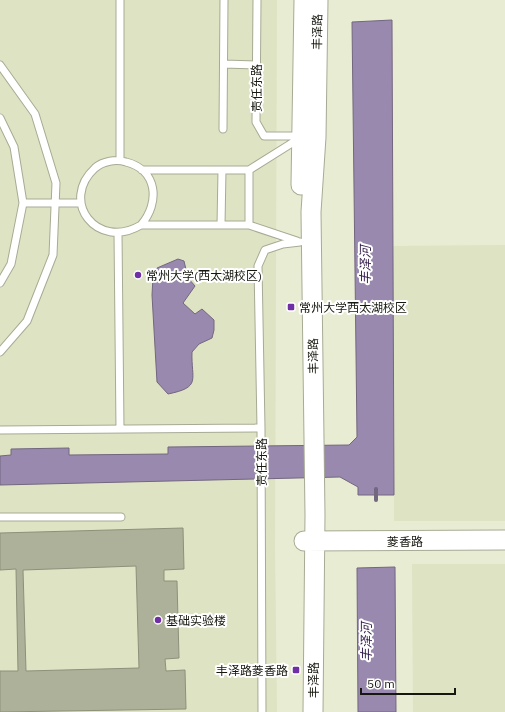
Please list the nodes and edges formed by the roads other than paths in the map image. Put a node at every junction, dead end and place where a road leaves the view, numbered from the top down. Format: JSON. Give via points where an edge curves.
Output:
{"nodes":[{"id":1,"x":120,"y":0,"type":"edge"},
{"id":2,"x":224,"y":0,"type":"edge"},
{"id":3,"x":257,"y":0,"type":"edge"},
{"id":4,"x":304,"y":0,"type":"edge"},
{"id":5,"x":318,"y":0,"type":"edge"},
{"id":6,"x":224,"y":64,"type":"junction"},
{"id":7,"x":0,"y":65,"type":"edge"},
{"id":8,"x":256,"y":65,"type":"junction"},
{"id":9,"x":0,"y":118,"type":"edge"},
{"id":10,"x":223,"y":129,"type":"dead end"},
{"id":11,"x":302,"y":136,"type":"junction"},
{"id":12,"x":120,"y":160,"type":"junction"},
{"id":13,"x":142,"y":170,"type":"junction"},
{"id":14,"x":222,"y":170,"type":"junction"},
{"id":15,"x":249,"y":170,"type":"junction"},
{"id":16,"x":22,"y":203,"type":"junction"},
{"id":17,"x":55,"y":203,"type":"junction"},
{"id":18,"x":81,"y":203,"type":"junction"},
{"id":19,"x":141,"y":225,"type":"junction"},
{"id":20,"x":222,"y":225,"type":"junction"},
{"id":21,"x":249,"y":225,"type":"junction"},
{"id":22,"x":118,"y":233,"type":"junction"},
{"id":23,"x":300,"y":242,"type":"junction"},
{"id":24,"x":0,"y":283,"type":"edge"},
{"id":25,"x":0,"y":352,"type":"edge"},
{"id":26,"x":261,"y":428,"type":"junction"},
{"id":27,"x":120,"y":429,"type":"junction"},
{"id":28,"x":0,"y":430,"type":"edge"},
{"id":29,"x":0,"y":517,"type":"edge"},
{"id":30,"x":121,"y":517,"type":"dead end"},
{"id":31,"x":505,"y":540,"type":"edge"},
{"id":32,"x":309,"y":541,"type":"junction"},
{"id":33,"x":262,"y":712,"type":"edge"},
{"id":34,"x":303,"y":712,"type":"edge"},
{"id":35,"x":313,"y":712,"type":"edge"}],
"edges":[{"from":1,"to":12,"type":"lane"},
{"from":2,"to":6,"type":"lane"},
{"from":3,"to":8,"type":"lane","name":"责任东路"},
{"from":4,"to":11,"type":"street","name":"丰泽路"},
{"from":5,"to":32,"type":"street","name":"丰泽路","via":[[316,137],[311,212]]},
{"from":6,"to":8,"type":"lane"},
{"from":6,"to":10,"type":"lane"},
{"from":7,"to":17,"type":"lane","via":[[35,114],[56,183]]},
{"from":8,"to":11,"type":"lane","name":"责任东路","via":[[256,122],[264,136]]},
{"from":9,"to":16,"type":"lane","via":[[14,147]]},
{"from":11,"to":15,"type":"lane"},
{"from":11,"to":23,"type":"street","name":"丰泽路"},
{"from":12,"to":13,"type":"lane","via":[[132,163]]},
{"from":12,"to":18,"type":"lane","via":[[108,161],[88,174],[80,196]]},
{"from":13,"to":14,"type":"lane"},
{"from":13,"to":19,"type":"lane","via":[[150,180],[153,204]]},
{"from":14,"to":15,"type":"lane"},
{"from":14,"to":20,"type":"lane"},
{"from":15,"to":21,"type":"lane"},
{"from":16,"to":17,"type":"lane"},
{"from":16,"to":24,"type":"lane","via":[[11,264]]},
{"from":17,"to":18,"type":"lane"},
{"from":17,"to":25,"type":"lane","via":[[53,254],[27,321]]},
{"from":18,"to":22,"type":"lane","via":[[87,218],[96,226],[106,232]]},
{"from":19,"to":20,"type":"lane"},
{"from":19,"to":22,"type":"lane","via":[[130,231]]},
{"from":20,"to":21,"type":"lane"},
{"from":21,"to":23,"type":"lane"},
{"from":22,"to":27,"type":"lane"},
{"from":23,"to":26,"type":"lane","name":"责任东路","via":[[265,250],[258,266]]},
{"from":23,"to":32,"type":"street","name":"丰泽路"},
{"from":26,"to":27,"type":"lane"},
{"from":26,"to":33,"type":"lane","name":"责任东路"},
{"from":27,"to":28,"type":"lane"},
{"from":29,"to":30,"type":"lane"},
{"from":31,"to":32,"type":"street","name":"菱香路"},
{"from":32,"to":34,"type":"street","name":"丰泽路"},
{"from":32,"to":35,"type":"street","name":"丰泽路"}]}
